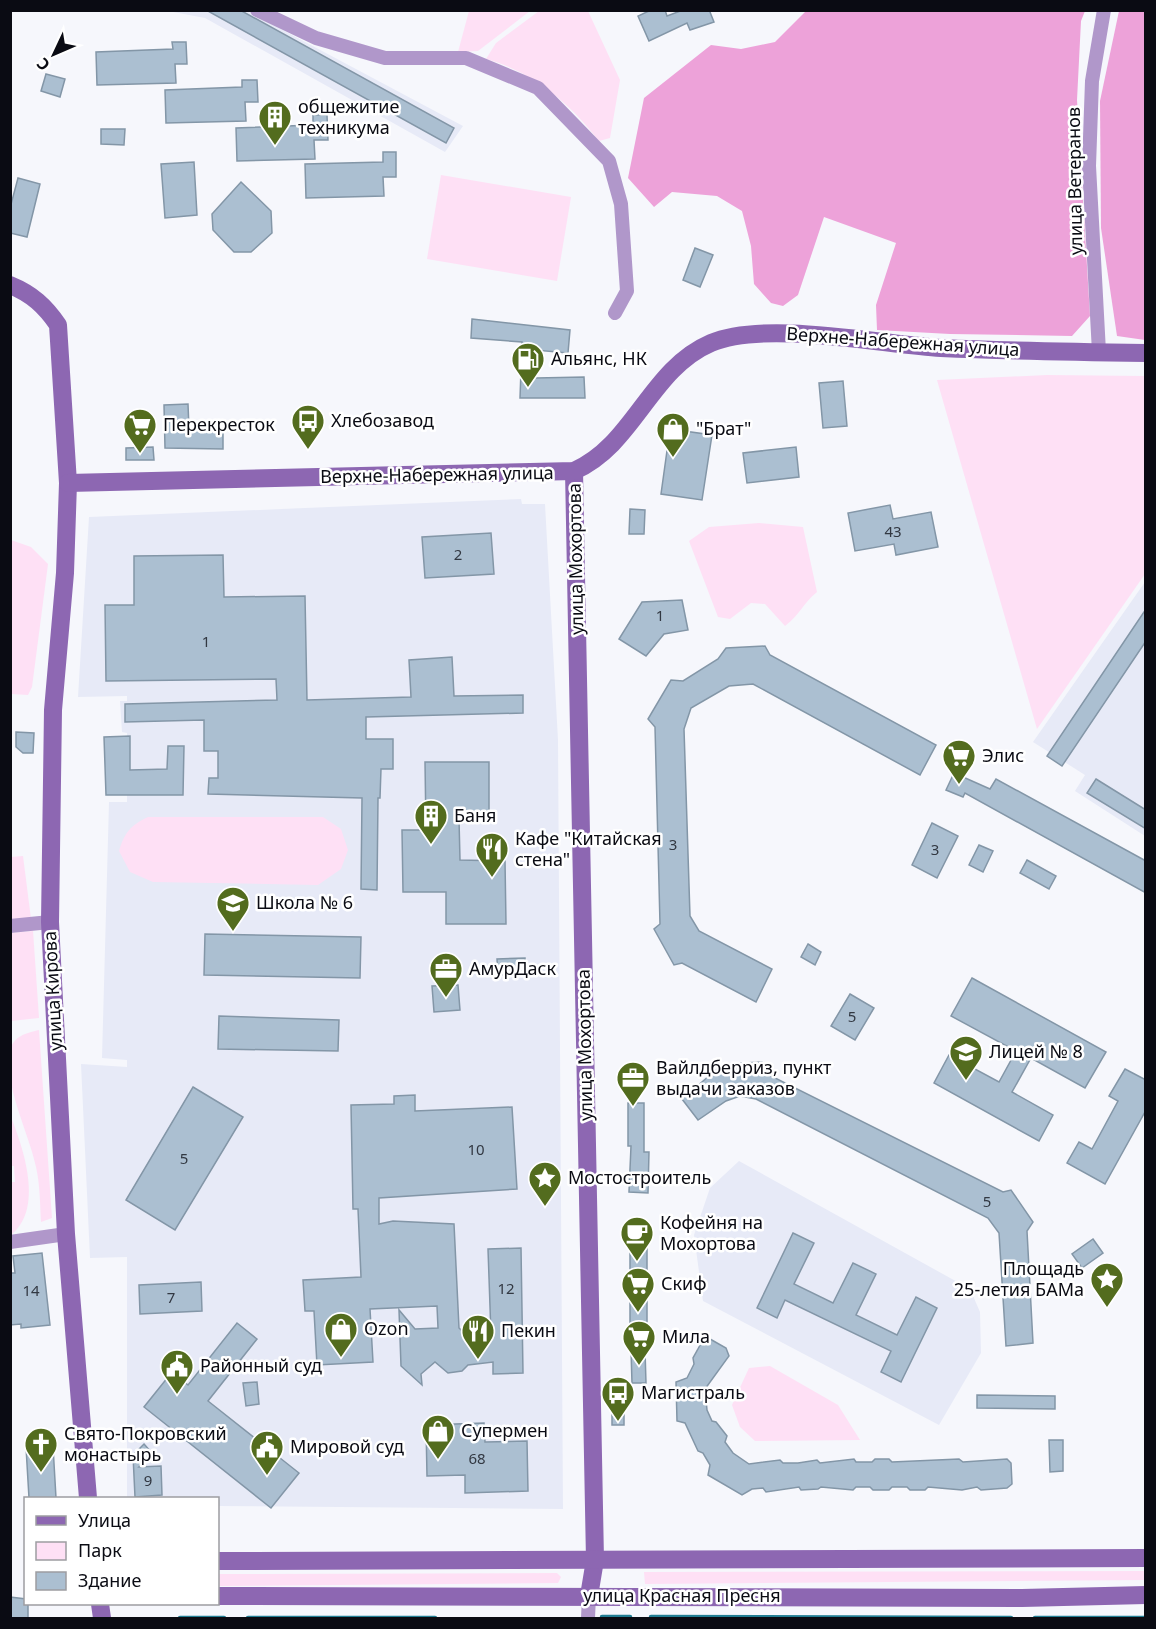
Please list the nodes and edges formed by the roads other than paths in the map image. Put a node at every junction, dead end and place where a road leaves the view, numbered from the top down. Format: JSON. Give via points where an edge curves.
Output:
{"nodes":[{"id":1,"x":257,"y":10,"type":"edge"},
{"id":2,"x":1104,"y":10,"type":"edge"},
{"id":3,"x":10,"y":285,"type":"edge"},
{"id":4,"x":615,"y":313,"type":"dead end"},
{"id":5,"x":1099,"y":352,"type":"junction"},
{"id":6,"x":1146,"y":353,"type":"edge"},
{"id":7,"x":574,"y":471,"type":"junction"},
{"id":8,"x":68,"y":483,"type":"junction"},
{"id":9,"x":50,"y":922,"type":"junction"},
{"id":10,"x":10,"y":926,"type":"edge"},
{"id":11,"x":66,"y":1234,"type":"junction"},
{"id":12,"x":10,"y":1242,"type":"edge"},
{"id":13,"x":88,"y":1497,"type":"edge"},
{"id":14,"x":1146,"y":1558,"type":"edge"},
{"id":15,"x":595,"y":1560,"type":"junction"},
{"id":16,"x":219,"y":1561,"type":"edge"},
{"id":17,"x":1146,"y":1595,"type":"edge"},
{"id":18,"x":219,"y":1596,"type":"edge"},
{"id":19,"x":589,"y":1596,"type":"junction"},
{"id":20,"x":588,"y":1618,"type":"edge"}],
"edges":[{"from":1,"to":4,"type":"street","via":[[316,38],[385,58],[466,58],[538,88],[609,160],[621,204],[627,291]]},
{"from":2,"to":5,"type":"street","name":"улица Ветеранов","via":[[1092,81],[1089,166]]},
{"from":3,"to":8,"type":"street","name":"улица Кирова","via":[[45,306],[58,325]]},
{"from":5,"to":6,"type":"street","name":"Верхне-Набережная улица"},
{"from":5,"to":7,"type":"street","name":"Верхне-Набережная улица","via":[[941,348],[767,333],[734,335],[687,356],[649,395],[605,451]]},
{"from":7,"to":8,"type":"street","name":"Верхне-Набережная улица"},
{"from":7,"to":15,"type":"street","name":"улица Мохортова"},
{"from":8,"to":9,"type":"street","name":"улица Кирова","via":[[53,710]]},
{"from":9,"to":10,"type":"street"},
{"from":9,"to":11,"type":"street","name":"улица Кирова"},
{"from":11,"to":12,"type":"street"},
{"from":11,"to":13,"type":"street","name":"улица Кирова"},
{"from":14,"to":15,"type":"street","name":"улица Красная Пресня"},
{"from":15,"to":16,"type":"street","name":"улица Красная Пресня"},
{"from":15,"to":19,"type":"street","name":"улица Мохортова"},
{"from":17,"to":19,"type":"street","name":"улица Красная Пресня"},
{"from":18,"to":19,"type":"street","name":"улица Красная Пресня"},
{"from":19,"to":20,"type":"street","name":"улица Мохортова"}]}
